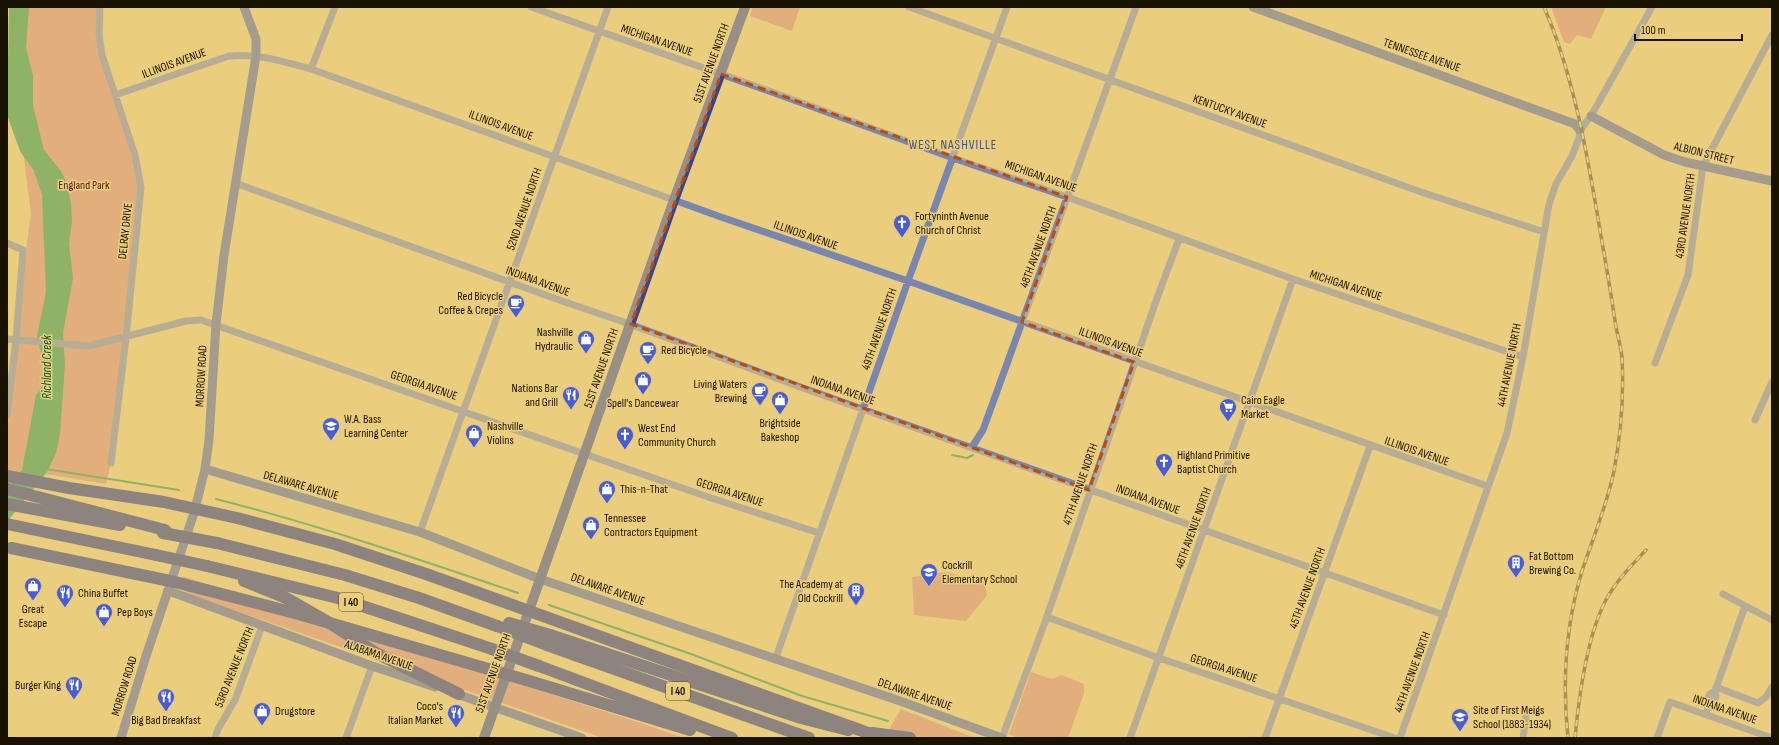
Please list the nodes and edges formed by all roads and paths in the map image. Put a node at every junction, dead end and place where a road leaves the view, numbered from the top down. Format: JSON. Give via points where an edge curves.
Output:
{"nodes":[{"id":1,"x":100,"y":7,"type":"edge"},
{"id":2,"x":244,"y":7,"type":"edge"},
{"id":3,"x":335,"y":7,"type":"edge"},
{"id":4,"x":530,"y":7,"type":"edge"},
{"id":5,"x":608,"y":7,"type":"edge"},
{"id":6,"x":745,"y":7,"type":"edge"},
{"id":7,"x":910,"y":7,"type":"edge"},
{"id":8,"x":1007,"y":7,"type":"edge"},
{"id":9,"x":1136,"y":7,"type":"edge"},
{"id":10,"x":1253,"y":7,"type":"edge"},
{"id":11,"x":1652,"y":7,"type":"edge"},
{"id":12,"x":599,"y":32,"type":"junction"},
{"id":13,"x":1772,"y":35,"type":"edge"},
{"id":14,"x":996,"y":38,"type":"junction"},
{"id":15,"x":256,"y":56,"type":"junction"},
{"id":16,"x":311,"y":69,"type":"junction"},
{"id":17,"x":721,"y":74,"type":"junction"},
{"id":18,"x":1111,"y":80,"type":"junction"},
{"id":19,"x":115,"y":95,"type":"junction"},
{"id":20,"x":1591,"y":116,"type":"junction"},
{"id":21,"x":1580,"y":130,"type":"junction"},
{"id":22,"x":554,"y":157,"type":"junction"},
{"id":23,"x":953,"y":158,"type":"junction"},
{"id":24,"x":1703,"y":166,"type":"junction"},
{"id":25,"x":1772,"y":181,"type":"edge"},
{"id":26,"x":235,"y":183,"type":"junction"},
{"id":27,"x":1068,"y":196,"type":"junction"},
{"id":28,"x":674,"y":200,"type":"junction"},
{"id":29,"x":1544,"y":232,"type":"junction"},
{"id":30,"x":1179,"y":238,"type":"junction"},
{"id":31,"x":7,"y":243,"type":"edge"},
{"id":32,"x":1293,"y":279,"type":"junction"},
{"id":33,"x":908,"y":281,"type":"junction"},
{"id":34,"x":511,"y":282,"type":"junction"},
{"id":35,"x":1022,"y":322,"type":"junction"},
{"id":36,"x":216,"y":324,"type":"junction"},
{"id":37,"x":631,"y":324,"type":"junction"},
{"id":38,"x":126,"y":338,"type":"junction"},
{"id":39,"x":7,"y":339,"type":"edge"},
{"id":40,"x":16,"y":340,"type":"junction"},
{"id":41,"x":1522,"y":357,"type":"junction"},
{"id":42,"x":1134,"y":362,"type":"junction"},
{"id":43,"x":1655,"y":363,"type":"dead end"},
{"id":44,"x":1772,"y":382,"type":"edge"},
{"id":45,"x":1249,"y":403,"type":"junction"},
{"id":46,"x":864,"y":408,"type":"junction"},
{"id":47,"x":464,"y":410,"type":"junction"},
{"id":48,"x":7,"y":415,"type":"edge"},
{"id":49,"x":1755,"y":420,"type":"dead end"},
{"id":50,"x":1370,"y":446,"type":"junction"},
{"id":51,"x":972,"y":447,"type":"junction"},
{"id":52,"x":585,"y":454,"type":"junction"},
{"id":53,"x":111,"y":463,"type":"dead end"},
{"id":54,"x":205,"y":469,"type":"junction"},
{"id":55,"x":7,"y":476,"type":"edge"},
{"id":56,"x":1487,"y":486,"type":"junction"},
{"id":57,"x":7,"y":490,"type":"edge"},
{"id":58,"x":1089,"y":490,"type":"junction"},
{"id":59,"x":7,"y":504,"type":"edge"},
{"id":60,"x":7,"y":524,"type":"edge"},
{"id":61,"x":1204,"y":530,"type":"junction"},
{"id":62,"x":164,"y":531,"type":"junction"},
{"id":63,"x":420,"y":532,"type":"junction"},
{"id":64,"x":819,"y":533,"type":"junction"},
{"id":65,"x":7,"y":548,"type":"edge"},
{"id":66,"x":207,"y":566,"type":"junction"},
{"id":67,"x":1325,"y":573,"type":"junction"},
{"id":68,"x":540,"y":579,"type":"junction"},
{"id":69,"x":168,"y":591,"type":"junction"},
{"id":70,"x":1723,"y":594,"type":"dead end"},
{"id":71,"x":1745,"y":606,"type":"junction"},
{"id":72,"x":1444,"y":615,"type":"junction"},
{"id":73,"x":1046,"y":616,"type":"junction"},
{"id":74,"x":1772,"y":620,"type":"edge"},
{"id":75,"x":262,"y":626,"type":"junction"},
{"id":76,"x":548,"y":640,"type":"junction"},
{"id":77,"x":1158,"y":658,"type":"junction"},
{"id":78,"x":775,"y":660,"type":"junction"},
{"id":79,"x":372,"y":666,"type":"junction"},
{"id":80,"x":1772,"y":687,"type":"edge"},
{"id":81,"x":1715,"y":689,"type":"junction"},
{"id":82,"x":459,"y":694,"type":"junction"},
{"id":83,"x":1280,"y":698,"type":"junction"},
{"id":84,"x":495,"y":706,"type":"junction"},
{"id":85,"x":1706,"y":711,"type":"junction"},
{"id":86,"x":1526,"y":716,"type":"dead end"},
{"id":87,"x":121,"y":738,"type":"edge"},
{"id":88,"x":215,"y":738,"type":"edge"},
{"id":89,"x":346,"y":738,"type":"edge"},
{"id":90,"x":484,"y":738,"type":"edge"},
{"id":91,"x":582,"y":738,"type":"edge"},
{"id":92,"x":718,"y":738,"type":"edge"},
{"id":93,"x":732,"y":738,"type":"edge"},
{"id":94,"x":809,"y":738,"type":"edge"},
{"id":95,"x":882,"y":738,"type":"edge"},
{"id":96,"x":910,"y":738,"type":"edge"},
{"id":97,"x":1002,"y":738,"type":"edge"},
{"id":98,"x":1130,"y":738,"type":"edge"},
{"id":99,"x":1265,"y":738,"type":"edge"},
{"id":100,"x":1396,"y":738,"type":"edge"},
{"id":101,"x":1400,"y":738,"type":"edge"},
{"id":102,"x":1523,"y":738,"type":"edge"},
{"id":103,"x":1657,"y":738,"type":"edge"},
{"id":104,"x":1772,"y":738,"type":"edge"}],
"edges":[{"from":1,"to":19,"type":"street","name":"DELRAY DRIVE","via":[[101,50]]},
{"from":2,"to":15,"type":"street","name":"MORROW ROAD","via":[[256,39]]},
{"from":3,"to":16,"type":"street"},
{"from":4,"to":12,"type":"street","name":"MICHIGAN AVENUE"},
{"from":5,"to":12,"type":"street","name":"52ND AVENUE NORTH"},
{"from":6,"to":17,"type":"main road","name":"51ST AVENUE NORTH"},
{"from":7,"to":14,"type":"street","name":"KENTUCKY AVENUE"},
{"from":8,"to":14,"type":"street","name":"49TH AVENUE NORTH"},
{"from":9,"to":18,"type":"street","name":"48TH AVENUE NORTH"},
{"from":10,"to":21,"type":"street","name":"TENNESSEE AVENUE","via":[[1575,124]]},
{"from":11,"to":20,"type":"street","name":"44TH AVENUE NORTH"},
{"from":12,"to":17,"type":"street","name":"MICHIGAN AVENUE"},
{"from":12,"to":22,"type":"street","name":"52ND AVENUE NORTH"},
{"from":13,"to":24,"type":"street","name":"43RD AVENUE NORTH"},
{"from":14,"to":18,"type":"street","name":"KENTUCKY AVENUE"},
{"from":14,"to":23,"type":"street","name":"49TH AVENUE NORTH"},
{"from":15,"to":16,"type":"street","name":"ILLINOIS AVENUE"},
{"from":15,"to":19,"type":"street","name":"ILLINOIS AVENUE","via":[[245,54],[212,60]]},
{"from":15,"to":26,"type":"street","name":"MORROW ROAD"},
{"from":16,"to":22,"type":"street","name":"ILLINOIS AVENUE"},
{"from":17,"to":23,"type":"street","name":"MICHIGAN AVENUE"},
{"from":17,"to":28,"type":"main road","name":"51ST AVENUE NORTH"},
{"from":18,"to":27,"type":"street","name":"48TH AVENUE NORTH"},
{"from":18,"to":29,"type":"street","name":"KENTUCKY AVENUE","via":[[1422,192]]},
{"from":19,"to":38,"type":"street","name":"DELRAY DRIVE","via":[[136,155],[141,187]]},
{"from":20,"to":21,"type":"street","name":"44TH AVENUE NORTH"},
{"from":20,"to":24,"type":"street","name":"ALBION STREET","via":[[1664,155]]},
{"from":21,"to":29,"type":"street","name":"44TH AVENUE NORTH","via":[[1572,156],[1556,184]]},
{"from":22,"to":28,"type":"street","name":"ILLINOIS AVENUE"},
{"from":22,"to":34,"type":"street","name":"52ND AVENUE NORTH"},
{"from":23,"to":27,"type":"street","name":"MICHIGAN AVENUE"},
{"from":23,"to":33,"type":"street","name":"49TH AVENUE NORTH"},
{"from":24,"to":25,"type":"street","name":"ALBION STREET"},
{"from":24,"to":43,"type":"street","name":"43RD AVENUE NORTH","via":[[1688,275]]},
{"from":26,"to":34,"type":"street","name":"INDIANA AVENUE"},
{"from":26,"to":36,"type":"street","name":"MORROW ROAD"},
{"from":27,"to":30,"type":"street","name":"MICHIGAN AVENUE"},
{"from":27,"to":35,"type":"street","name":"48TH AVENUE NORTH"},
{"from":28,"to":33,"type":"street","name":"ILLINOIS AVENUE"},
{"from":28,"to":37,"type":"main road","name":"51ST AVENUE NORTH"},
{"from":29,"to":41,"type":"street","name":"44TH AVENUE NORTH"},
{"from":30,"to":32,"type":"street","name":"MICHIGAN AVENUE"},
{"from":30,"to":42,"type":"street","name":"47TH AVENUE NORTH"},
{"from":31,"to":40,"type":"street","via":[[23,250]]},
{"from":32,"to":41,"type":"street","name":"MICHIGAN AVENUE"},
{"from":32,"to":45,"type":"street","name":"46TH AVENUE NORTH"},
{"from":33,"to":35,"type":"street","name":"ILLINOIS AVENUE"},
{"from":33,"to":46,"type":"street","name":"49TH AVENUE NORTH"},
{"from":34,"to":37,"type":"street","name":"INDIANA AVENUE"},
{"from":34,"to":47,"type":"street","name":"52ND AVENUE NORTH"},
{"from":35,"to":42,"type":"street","name":"ILLINOIS AVENUE"},
{"from":35,"to":51,"type":"street","name":"48TH AVENUE NORTH","via":[[983,430]]},
{"from":36,"to":38,"type":"street","name":"GEORGIA AVENUE","via":[[201,320],[186,321]]},
{"from":36,"to":47,"type":"street","name":"GEORGIA AVENUE"},
{"from":36,"to":54,"type":"street","name":"MORROW ROAD","via":[[212,406]]},
{"from":37,"to":46,"type":"street","name":"INDIANA AVENUE"},
{"from":37,"to":52,"type":"main road","name":"51ST AVENUE NORTH"},
{"from":38,"to":40,"type":"street","name":"GEORGIA AVENUE","via":[[79,346]]},
{"from":38,"to":53,"type":"street","name":"DELRAY DRIVE"},
{"from":39,"to":40,"type":"street","name":"GEORGIA AVENUE"},
{"from":40,"to":48,"type":"street"},
{"from":41,"to":56,"type":"street","name":"44TH AVENUE NORTH","via":[[1507,433]]},
{"from":42,"to":45,"type":"street","name":"ILLINOIS AVENUE"},
{"from":42,"to":58,"type":"street","name":"47TH AVENUE NORTH"},
{"from":44,"to":49,"type":"street"},
{"from":45,"to":50,"type":"street","name":"ILLINOIS AVENUE"},
{"from":45,"to":61,"type":"street","name":"46TH AVENUE NORTH"},
{"from":46,"to":51,"type":"street","name":"INDIANA AVENUE"},
{"from":46,"to":64,"type":"street","name":"49TH AVENUE NORTH"},
{"from":47,"to":52,"type":"street","name":"GEORGIA AVENUE"},
{"from":47,"to":63,"type":"street","name":"52ND AVENUE NORTH"},
{"from":50,"to":56,"type":"street","name":"ILLINOIS AVENUE"},
{"from":50,"to":67,"type":"street","name":"45TH AVENUE NORTH"},
{"from":51,"to":58,"type":"street","name":"INDIANA AVENUE"},
{"from":52,"to":64,"type":"street","name":"GEORGIA AVENUE"},
{"from":52,"to":68,"type":"main road","name":"51ST AVENUE NORTH"},
{"from":54,"to":63,"type":"street","name":"DELAWARE AVENUE"},
{"from":54,"to":69,"type":"street","name":"MORROW ROAD","via":[[194,513]]},
{"from":55,"to":95,"type":"highway","bridge":true,"via":[[164,502],[230,516],[335,544]]},
{"from":56,"to":72,"type":"street","name":"44TH AVENUE NORTH"},
{"from":57,"to":62,"type":"highway"},
{"from":58,"to":61,"type":"street","name":"INDIANA AVENUE"},
{"from":58,"to":73,"type":"street","name":"47TH AVENUE NORTH"},
{"from":59,"to":62,"type":"highway","number":"I 40"},
{"from":60,"to":66,"type":"highway","number":"I 40","bridge":true},
{"from":61,"to":67,"type":"street","name":"INDIANA AVENUE"},
{"from":61,"to":77,"type":"street","name":"46TH AVENUE NORTH"},
{"from":62,"to":76,"type":"highway","number":"I 40","bridge":true,"via":[[345,575]]},
{"from":63,"to":68,"type":"street","name":"DELAWARE AVENUE"},
{"from":64,"to":78,"type":"street","name":"49TH AVENUE NORTH"},
{"from":65,"to":92,"type":"highway","bridge":true,"via":[[182,584],[295,613]]},
{"from":66,"to":82,"type":"highway","via":[[286,598],[376,653]]},
{"from":66,"to":93,"type":"highway","number":"I 40","bridge":true,"via":[[338,598],[492,649]]},
{"from":67,"to":72,"type":"street","name":"INDIANA AVENUE"},
{"from":67,"to":83,"type":"street","name":"45TH AVENUE NORTH"},
{"from":68,"to":78,"type":"street","name":"DELAWARE AVENUE"},
{"from":68,"to":84,"type":"main road","name":"51ST AVENUE NORTH"},
{"from":69,"to":75,"type":"street","name":"ALABAMA AVENUE"},
{"from":69,"to":87,"type":"street","name":"MORROW ROAD"},
{"from":70,"to":71,"type":"street"},
{"from":71,"to":74,"type":"street"},
{"from":71,"to":81,"type":"street"},
{"from":72,"to":101,"type":"street","name":"44TH AVENUE NORTH"},
{"from":73,"to":77,"type":"street","name":"GEORGIA AVENUE"},
{"from":73,"to":97,"type":"street","name":"47TH AVENUE NORTH"},
{"from":75,"to":79,"type":"street","name":"ALABAMA AVENUE"},
{"from":75,"to":88,"type":"street","name":"53RD AVENUE NORTH","via":[[238,693]]},
{"from":76,"to":94,"type":"highway","number":"I 40"},
{"from":76,"to":96,"type":"highway","via":[[801,718],[843,729]]},
{"from":77,"to":83,"type":"street","name":"GEORGIA AVENUE"},
{"from":77,"to":98,"type":"street","name":"46TH AVENUE NORTH"},
{"from":78,"to":97,"type":"street","name":"DELAWARE AVENUE"},
{"from":79,"to":82,"type":"street","name":"ALABAMA AVENUE"},
{"from":79,"to":89,"type":"street"},
{"from":80,"to":81,"type":"street","via":[[1758,704]]},
{"from":81,"to":85,"type":"street","via":[[1710,694]]},
{"from":82,"to":84,"type":"street","name":"ALABAMA AVENUE"},
{"from":83,"to":99,"type":"street","name":"45TH AVENUE NORTH"},
{"from":83,"to":100,"type":"street","name":"GEORGIA AVENUE"},
{"from":84,"to":90,"type":"main road","name":"51ST AVENUE NORTH"},
{"from":84,"to":91,"type":"street","name":"ALABAMA AVENUE"},
{"from":85,"to":103,"type":"street","name":"INDIANA AVENUE","via":[[1670,702]]},
{"from":85,"to":104,"type":"street","name":"INDIANA AVENUE"},
{"from":86,"to":102,"type":"street"}]}
